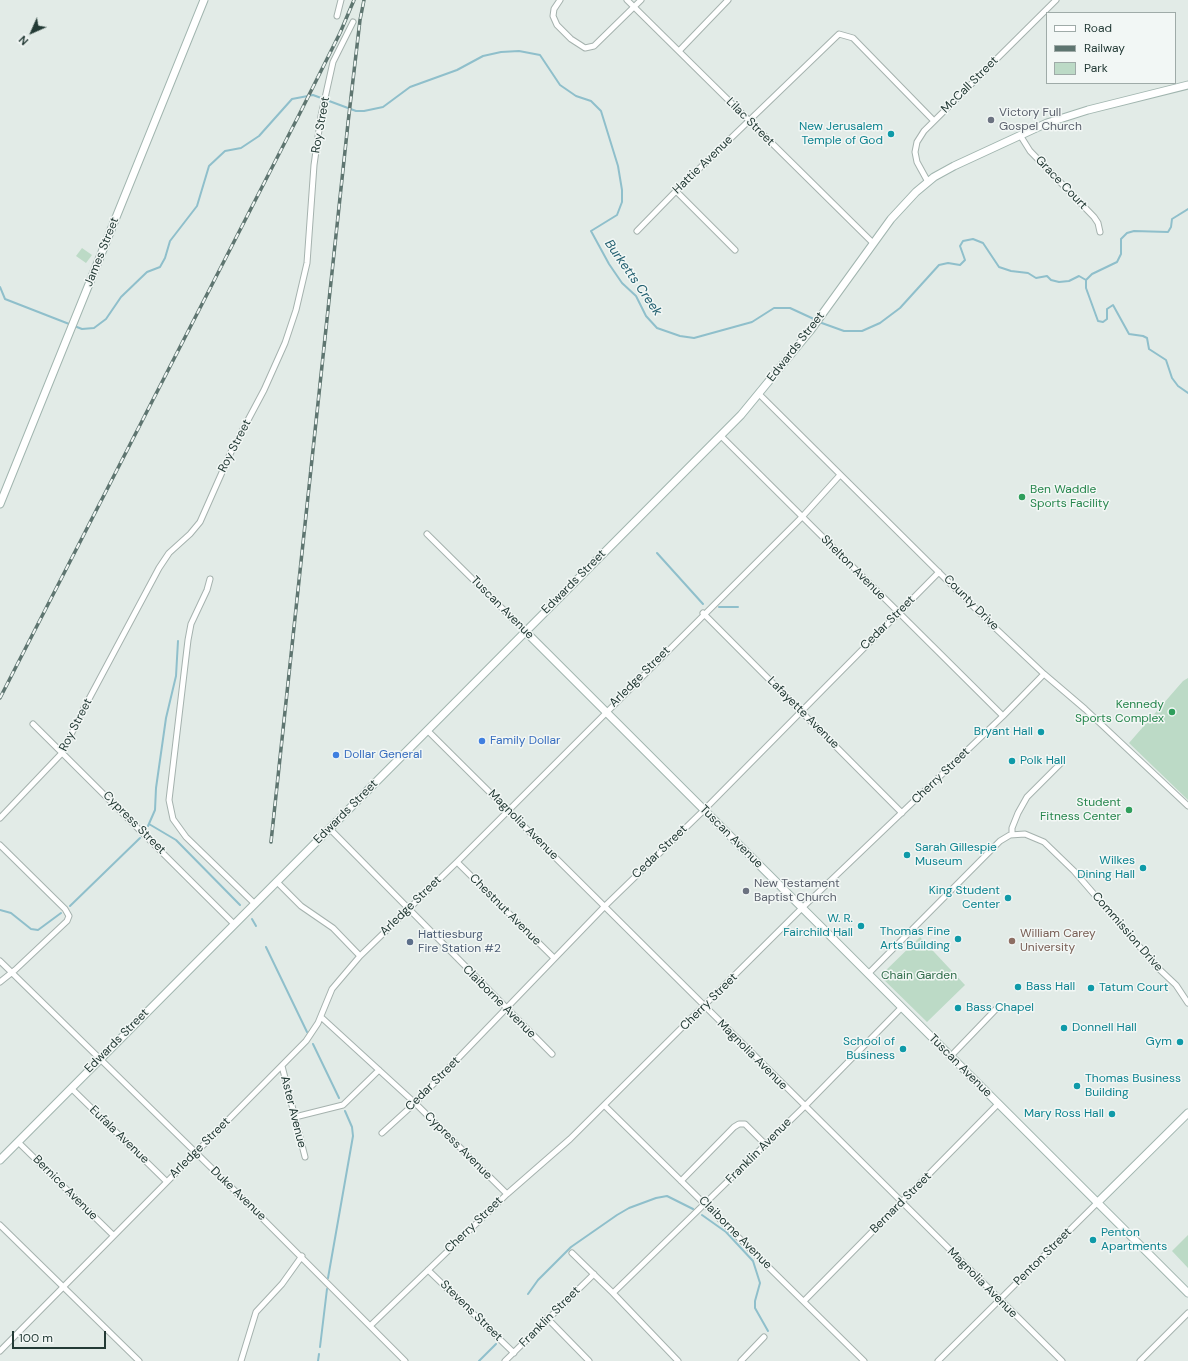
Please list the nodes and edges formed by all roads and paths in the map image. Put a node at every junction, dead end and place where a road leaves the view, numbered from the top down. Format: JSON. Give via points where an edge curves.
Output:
{"nodes":[{"id":1,"x":204,"y":0,"type":"edge"},
{"id":2,"x":341,"y":0,"type":"edge"},
{"id":3,"x":560,"y":0,"type":"edge"},
{"id":4,"x":627,"y":0,"type":"edge"},
{"id":5,"x":641,"y":0,"type":"edge"},
{"id":6,"x":728,"y":0,"type":"edge"},
{"id":7,"x":1056,"y":0,"type":"edge"},
{"id":8,"x":634,"y":6,"type":"junction"},
{"id":9,"x":337,"y":16,"type":"dead end"},
{"id":10,"x":353,"y":22,"type":"dead end"},
{"id":11,"x":679,"y":51,"type":"junction"},
{"id":12,"x":1188,"y":85,"type":"edge"},
{"id":13,"x":749,"y":121,"type":"junction"},
{"id":14,"x":934,"y":121,"type":"junction"},
{"id":15,"x":1020,"y":135,"type":"junction"},
{"id":16,"x":928,"y":182,"type":"junction"},
{"id":17,"x":676,"y":191,"type":"junction"},
{"id":18,"x":637,"y":231,"type":"dead end"},
{"id":19,"x":1100,"y":232,"type":"dead end"},
{"id":20,"x":873,"y":243,"type":"junction"},
{"id":21,"x":735,"y":250,"type":"dead end"},
{"id":22,"x":759,"y":394,"type":"junction"},
{"id":23,"x":721,"y":436,"type":"junction"},
{"id":24,"x":840,"y":475,"type":"junction"},
{"id":25,"x":0,"y":504,"type":"edge"},
{"id":26,"x":802,"y":516,"type":"junction"},
{"id":27,"x":427,"y":534,"type":"dead end"},
{"id":28,"x":939,"y":572,"type":"junction"},
{"id":29,"x":210,"y":579,"type":"dead end"},
{"id":30,"x":898,"y":612,"type":"junction"},
{"id":31,"x":703,"y":613,"type":"junction"},
{"id":32,"x":526,"y":632,"type":"junction"},
{"id":33,"x":1044,"y":674,"type":"junction"},
{"id":34,"x":800,"y":711,"type":"junction"},
{"id":35,"x":606,"y":712,"type":"junction"},
{"id":36,"x":1003,"y":716,"type":"junction"},
{"id":37,"x":33,"y":724,"type":"dead end"},
{"id":38,"x":427,"y":730,"type":"junction"},
{"id":39,"x":62,"y":753,"type":"junction"},
{"id":40,"x":1061,"y":763,"type":"dead end"},
{"id":41,"x":1188,"y":806,"type":"edge"},
{"id":42,"x":508,"y":810,"type":"junction"},
{"id":43,"x":704,"y":810,"type":"junction"},
{"id":44,"x":902,"y":813,"type":"junction"},
{"id":45,"x":0,"y":818,"type":"edge"},
{"id":46,"x":330,"y":829,"type":"junction"},
{"id":47,"x":1012,"y":834,"type":"junction"},
{"id":48,"x":0,"y":845,"type":"edge"},
{"id":49,"x":457,"y":862,"type":"junction"},
{"id":50,"x":276,"y":882,"type":"junction"},
{"id":51,"x":255,"y":904,"type":"junction"},
{"id":52,"x":605,"y":906,"type":"junction"},
{"id":53,"x":802,"y":908,"type":"junction"},
{"id":54,"x":408,"y":909,"type":"junction"},
{"id":55,"x":234,"y":924,"type":"junction"},
{"id":56,"x":360,"y":956,"type":"junction"},
{"id":57,"x":554,"y":958,"type":"junction"},
{"id":58,"x":0,"y":961,"type":"edge"},
{"id":59,"x":11,"y":972,"type":"junction"},
{"id":60,"x":868,"y":974,"type":"junction"},
{"id":61,"x":0,"y":982,"type":"edge"},
{"id":62,"x":1188,"y":1003,"type":"edge"},
{"id":63,"x":999,"y":1006,"type":"dead end"},
{"id":64,"x":704,"y":1007,"type":"junction"},
{"id":65,"x":902,"y":1007,"type":"junction"},
{"id":66,"x":506,"y":1009,"type":"junction"},
{"id":67,"x":320,"y":1017,"type":"junction"},
{"id":68,"x":552,"y":1054,"type":"dead end"},
{"id":69,"x":950,"y":1056,"type":"junction"},
{"id":70,"x":100,"y":1059,"type":"junction"},
{"id":71,"x":282,"y":1066,"type":"junction"},
{"id":72,"x":379,"y":1070,"type":"junction"},
{"id":73,"x":71,"y":1088,"type":"junction"},
{"id":74,"x":415,"y":1103,"type":"junction"},
{"id":75,"x":998,"y":1104,"type":"junction"},
{"id":76,"x":604,"y":1106,"type":"junction"},
{"id":77,"x":805,"y":1106,"type":"junction"},
{"id":78,"x":1188,"y":1113,"type":"edge"},
{"id":79,"x":295,"y":1117,"type":"junction"},
{"id":80,"x":382,"y":1134,"type":"dead end"},
{"id":81,"x":18,"y":1142,"type":"junction"},
{"id":82,"x":765,"y":1144,"type":"junction"},
{"id":83,"x":195,"y":1153,"type":"junction"},
{"id":84,"x":305,"y":1157,"type":"dead end"},
{"id":85,"x":0,"y":1160,"type":"edge"},
{"id":86,"x":166,"y":1181,"type":"junction"},
{"id":87,"x":681,"y":1181,"type":"junction"},
{"id":88,"x":507,"y":1194,"type":"junction"},
{"id":89,"x":902,"y":1202,"type":"junction"},
{"id":90,"x":1097,"y":1203,"type":"junction"},
{"id":91,"x":705,"y":1204,"type":"junction"},
{"id":92,"x":0,"y":1225,"type":"edge"},
{"id":93,"x":113,"y":1235,"type":"junction"},
{"id":94,"x":572,"y":1253,"type":"dead end"},
{"id":95,"x":302,"y":1256,"type":"junction"},
{"id":96,"x":428,"y":1270,"type":"junction"},
{"id":97,"x":594,"y":1274,"type":"junction"},
{"id":98,"x":63,"y":1286,"type":"junction"},
{"id":99,"x":613,"y":1293,"type":"junction"},
{"id":100,"x":1188,"y":1293,"type":"edge"},
{"id":101,"x":1000,"y":1300,"type":"junction"},
{"id":102,"x":804,"y":1301,"type":"junction"},
{"id":103,"x":1188,"y":1313,"type":"edge"},
{"id":104,"x":547,"y":1318,"type":"junction"},
{"id":105,"x":370,"y":1326,"type":"junction"},
{"id":106,"x":764,"y":1337,"type":"dead end"},
{"id":107,"x":0,"y":1351,"type":"edge"},
{"id":108,"x":514,"y":1353,"type":"junction"},
{"id":109,"x":139,"y":1361,"type":"edge"},
{"id":110,"x":241,"y":1361,"type":"edge"},
{"id":111,"x":405,"y":1361,"type":"edge"},
{"id":112,"x":505,"y":1361,"type":"edge"},
{"id":113,"x":589,"y":1361,"type":"edge"},
{"id":114,"x":678,"y":1361,"type":"edge"},
{"id":115,"x":741,"y":1361,"type":"edge"},
{"id":116,"x":864,"y":1361,"type":"edge"},
{"id":117,"x":938,"y":1361,"type":"edge"},
{"id":118,"x":1062,"y":1361,"type":"edge"},
{"id":119,"x":1140,"y":1361,"type":"edge"}],
"edges":[{"from":1,"to":25,"type":"main road","name":"James Street"},
{"from":2,"to":9,"type":"street"},
{"from":3,"to":8,"type":"street","via":[[553,16],[557,25],[585,48],[594,46]]},
{"from":4,"to":8,"type":"street","name":"Lilac Street"},
{"from":5,"to":8,"type":"street"},
{"from":6,"to":11,"type":"street"},
{"from":7,"to":14,"type":"street","name":"McCall Street"},
{"from":8,"to":11,"type":"street","name":"Lilac Street"},
{"from":10,"to":39,"type":"street","name":"Roy Street","via":[[336,56],[321,116],[306,263],[296,310],[285,343],[264,390],[231,452],[200,522],[169,553],[159,568]]},
{"from":11,"to":13,"type":"street","name":"Lilac Street"},
{"from":12,"to":15,"type":"main road","name":"Edwards Street","via":[[1067,116]]},
{"from":13,"to":14,"type":"street","name":"Hattie Avenue","via":[[839,34],[853,38]]},
{"from":13,"to":17,"type":"street","name":"Hattie Avenue"},
{"from":13,"to":20,"type":"street","name":"Lilac Street"},
{"from":14,"to":16,"type":"street","name":"McCall Street","via":[[915,148],[917,162]]},
{"from":15,"to":16,"type":"main road","name":"Edwards Street","via":[[954,166]]},
{"from":15,"to":19,"type":"street","name":"Grace Court","via":[[1030,151],[1094,217]]},
{"from":16,"to":20,"type":"main road","name":"Edwards Street","via":[[901,207]]},
{"from":17,"to":18,"type":"street","name":"Hattie Avenue"},
{"from":17,"to":21,"type":"street"},
{"from":20,"to":22,"type":"main road","name":"Edwards Street","via":[[810,331]]},
{"from":22,"to":23,"type":"main road","name":"Edwards Street"},
{"from":22,"to":24,"type":"street","name":"County Drive"},
{"from":23,"to":26,"type":"street","name":"Shelton Avenue"},
{"from":23,"to":32,"type":"main road","name":"Edwards Street"},
{"from":24,"to":26,"type":"street","name":"Arledge Street"},
{"from":24,"to":28,"type":"street","name":"County Drive"},
{"from":26,"to":30,"type":"street","name":"Shelton Avenue"},
{"from":26,"to":31,"type":"street","name":"Arledge Street"},
{"from":27,"to":32,"type":"street","name":"Tuscan Avenue"},
{"from":28,"to":30,"type":"street","name":"Cedar Street"},
{"from":28,"to":33,"type":"street","name":"County Drive"},
{"from":29,"to":51,"type":"street","via":[[191,624],[188,640],[169,800],[173,819],[186,837]]},
{"from":30,"to":34,"type":"street","name":"Cedar Street"},
{"from":30,"to":36,"type":"street","name":"Shelton Avenue"},
{"from":31,"to":34,"type":"street","name":"Lafayette Avenue"},
{"from":31,"to":35,"type":"street","name":"Arledge Street"},
{"from":32,"to":35,"type":"main road","name":"Tuscan Avenue"},
{"from":32,"to":38,"type":"main road","name":"Edwards Street"},
{"from":33,"to":36,"type":"street","name":"Cherry Street"},
{"from":33,"to":41,"type":"street","name":"County Drive","via":[[1086,709]]},
{"from":34,"to":43,"type":"street","name":"Cedar Street"},
{"from":34,"to":44,"type":"street","name":"Lafayette Avenue"},
{"from":35,"to":42,"type":"street","name":"Arledge Street"},
{"from":35,"to":43,"type":"main road","name":"Tuscan Avenue"},
{"from":36,"to":44,"type":"street","name":"Cherry Street"},
{"from":37,"to":39,"type":"street","name":"Cypress Street"},
{"from":38,"to":42,"type":"street","name":"Magnolia Avenue"},
{"from":38,"to":46,"type":"main road","name":"Edwards Street"},
{"from":39,"to":45,"type":"street","name":"Roy Street"},
{"from":39,"to":55,"type":"street","name":"Cypress Street"},
{"from":40,"to":47,"type":"street","via":[[1027,797],[1014,823]]},
{"from":42,"to":49,"type":"street","name":"Arledge Street"},
{"from":42,"to":52,"type":"street","name":"Magnolia Avenue"},
{"from":43,"to":52,"type":"street","name":"Cedar Street"},
{"from":43,"to":53,"type":"main road","name":"Tuscan Avenue"},
{"from":44,"to":53,"type":"street","name":"Cherry Street"},
{"from":46,"to":50,"type":"main road","name":"Edwards Street"},
{"from":46,"to":54,"type":"street","name":"Claiborne Avenue"},
{"from":47,"to":60,"type":"street","via":[[1000,841]]},
{"from":47,"to":62,"type":"street","name":"Commission Drive","via":[[1038,838],[1060,856],[1158,968],[1176,985]]},
{"from":48,"to":59,"type":"street","via":[[65,909],[69,916],[67,921]]},
{"from":49,"to":54,"type":"street","name":"Arledge Street"},
{"from":49,"to":57,"type":"street","name":"Chestnut Avenue"},
{"from":50,"to":51,"type":"main road","name":"Edwards Street"},
{"from":50,"to":56,"type":"street","via":[[301,906],[333,928]]},
{"from":51,"to":55,"type":"main road","name":"Edwards Street"},
{"from":52,"to":57,"type":"street","name":"Cedar Street"},
{"from":52,"to":64,"type":"street","name":"Magnolia Avenue"},
{"from":53,"to":60,"type":"main road","name":"Tuscan Avenue"},
{"from":53,"to":64,"type":"street","name":"Cherry Street"},
{"from":54,"to":56,"type":"street","name":"Arledge Street"},
{"from":54,"to":66,"type":"street","name":"Claiborne Avenue"},
{"from":55,"to":70,"type":"main road","name":"Edwards Street"},
{"from":56,"to":67,"type":"street","name":"Arledge Street","via":[[332,989]]},
{"from":57,"to":66,"type":"street","name":"Cedar Street"},
{"from":58,"to":59,"type":"street","name":"Duke Avenue"},
{"from":59,"to":61,"type":"street"},
{"from":59,"to":70,"type":"street","name":"Duke Avenue"},
{"from":60,"to":65,"type":"main road","name":"Tuscan Avenue"},
{"from":63,"to":69,"type":"street"},
{"from":64,"to":76,"type":"street","name":"Cherry Street"},
{"from":64,"to":77,"type":"street","name":"Magnolia Avenue"},
{"from":65,"to":69,"type":"main road","name":"Tuscan Avenue"},
{"from":65,"to":77,"type":"street","name":"Franklin Avenue"},
{"from":66,"to":68,"type":"street","name":"Claiborne Avenue"},
{"from":66,"to":74,"type":"street","name":"Cedar Street"},
{"from":67,"to":71,"type":"street","name":"Arledge Street","via":[[310,1037]]},
{"from":67,"to":72,"type":"street","name":"Cypress Avenue"},
{"from":69,"to":75,"type":"main road","name":"Tuscan Avenue"},
{"from":70,"to":73,"type":"main road","name":"Edwards Street"},
{"from":70,"to":83,"type":"street","name":"Duke Avenue"},
{"from":71,"to":79,"type":"street","name":"Aster Avenue"},
{"from":71,"to":83,"type":"street","name":"Arledge Street"},
{"from":72,"to":74,"type":"street","name":"Cypress Avenue"},
{"from":72,"to":79,"type":"street","via":[[343,1105]]},
{"from":73,"to":81,"type":"main road","name":"Edwards Street"},
{"from":73,"to":86,"type":"street","name":"Eufala Avenue"},
{"from":74,"to":80,"type":"street","name":"Cedar Street"},
{"from":74,"to":88,"type":"street","name":"Cypress Avenue"},
{"from":75,"to":89,"type":"street","name":"Bernard Street"},
{"from":75,"to":90,"type":"main road","name":"Tuscan Avenue"},
{"from":76,"to":87,"type":"street","name":"Claiborne Avenue"},
{"from":76,"to":88,"type":"street","name":"Cherry Street"},
{"from":77,"to":82,"type":"street","name":"Franklin Avenue"},
{"from":77,"to":89,"type":"street","name":"Magnolia Avenue"},
{"from":78,"to":90,"type":"main road"},
{"from":79,"to":84,"type":"street","name":"Aster Avenue"},
{"from":81,"to":85,"type":"main road","name":"Edwards Street"},
{"from":81,"to":93,"type":"street","name":"Bernice Avenue"},
{"from":82,"to":87,"type":"street","via":[[745,1124],[739,1124]]},
{"from":82,"to":91,"type":"street","name":"Franklin Avenue"},
{"from":83,"to":86,"type":"street","name":"Arledge Street"},
{"from":83,"to":95,"type":"street","name":"Duke Avenue"},
{"from":86,"to":93,"type":"street","name":"Arledge Street"},
{"from":87,"to":91,"type":"street","name":"Claiborne Avenue"},
{"from":88,"to":96,"type":"street","name":"Cherry Street"},
{"from":89,"to":101,"type":"street","name":"Magnolia Avenue"},
{"from":89,"to":102,"type":"street","name":"Bernard Street"},
{"from":90,"to":100,"type":"main road","name":"Tuscan Avenue"},
{"from":90,"to":101,"type":"street","name":"Penton Street"},
{"from":91,"to":99,"type":"street","name":"Franklin Avenue"},
{"from":91,"to":102,"type":"street","name":"Claiborne Avenue"},
{"from":92,"to":98,"type":"street"},
{"from":93,"to":98,"type":"street","name":"Arledge Street"},
{"from":94,"to":97,"type":"street"},
{"from":95,"to":105,"type":"street","name":"Duke Avenue"},
{"from":95,"to":110,"type":"street","via":[[282,1284],[256,1312]]},
{"from":96,"to":105,"type":"street","name":"Cherry Street"},
{"from":96,"to":108,"type":"street","name":"Stevens Street"},
{"from":97,"to":99,"type":"street"},
{"from":97,"to":104,"type":"street","name":"Franklin Street"},
{"from":98,"to":107,"type":"street","name":"Arledge Street"},
{"from":98,"to":109,"type":"street"},
{"from":99,"to":114,"type":"street"},
{"from":101,"to":117,"type":"street","name":"Penton Street"},
{"from":101,"to":118,"type":"street","name":"Magnolia Avenue"},
{"from":102,"to":116,"type":"street","name":"Claiborne Avenue"},
{"from":103,"to":119,"type":"street"},
{"from":104,"to":108,"type":"street","name":"Franklin Street"},
{"from":104,"to":113,"type":"street"},
{"from":105,"to":111,"type":"street","name":"Duke Avenue"},
{"from":106,"to":115,"type":"street"},
{"from":108,"to":112,"type":"street","name":"Franklin Street"}]}
